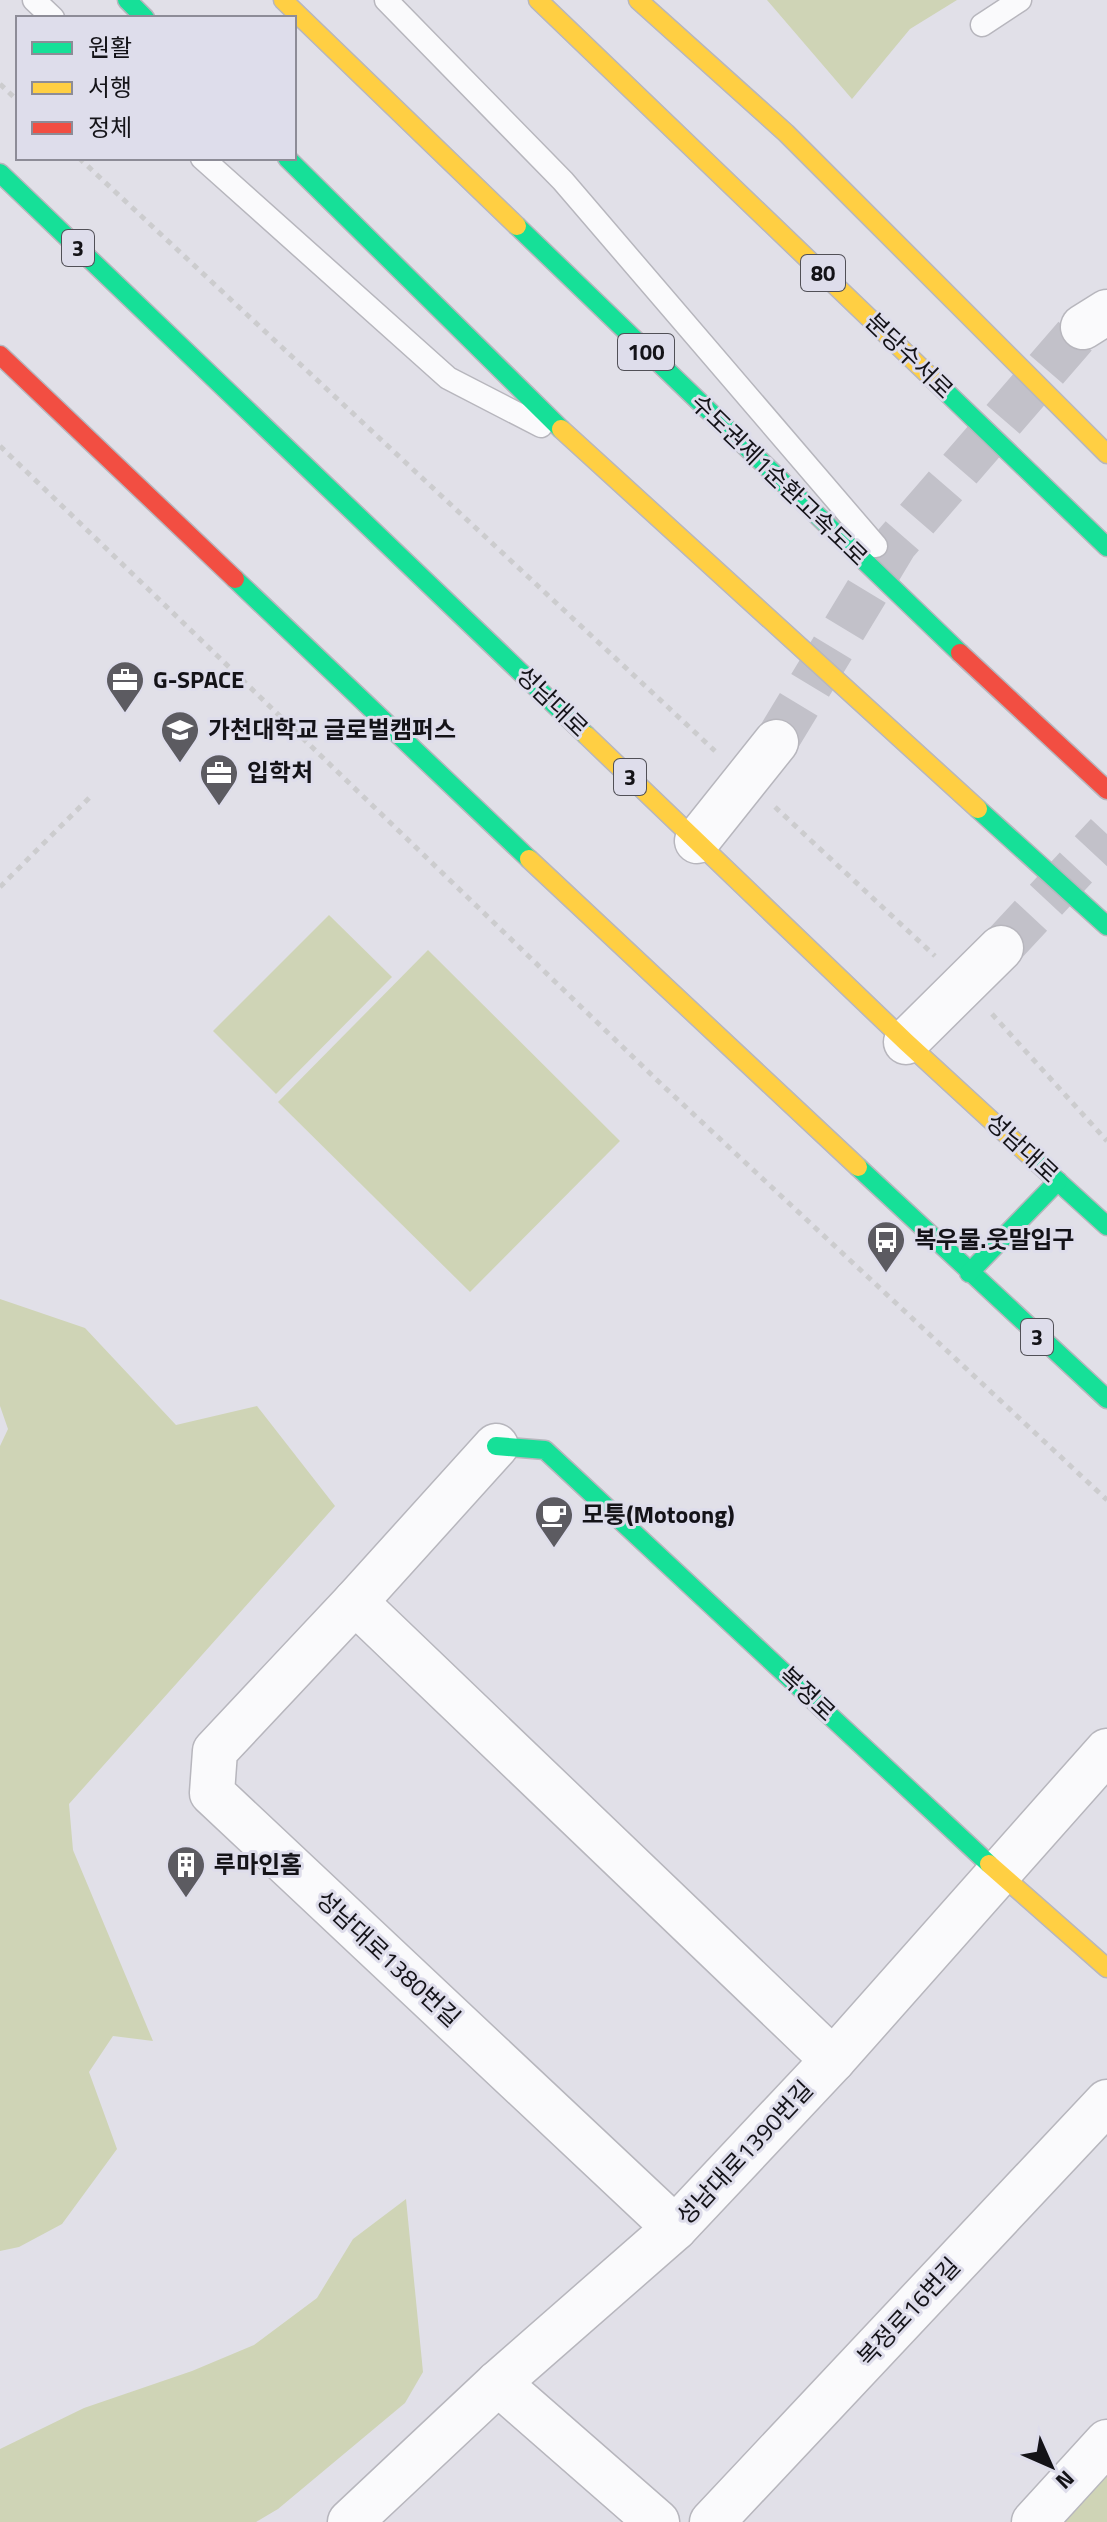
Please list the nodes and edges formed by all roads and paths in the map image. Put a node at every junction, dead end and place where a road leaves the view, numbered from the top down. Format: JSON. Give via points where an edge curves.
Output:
{"nodes":[{"id":1,"x":34,"y":0,"type":"edge"},
{"id":2,"x":127,"y":0,"type":"edge"},
{"id":3,"x":283,"y":0,"type":"edge"},
{"id":4,"x":386,"y":0,"type":"edge"},
{"id":5,"x":538,"y":0,"type":"edge"},
{"id":6,"x":638,"y":0,"type":"edge"},
{"id":7,"x":1020,"y":0,"type":"edge"},
{"id":8,"x":51,"y":16,"type":"edge"},
{"id":9,"x":143,"y":16,"type":"edge"},
{"id":10,"x":982,"y":25,"type":"dead end"},
{"id":11,"x":0,"y":84,"type":"edge"},
{"id":12,"x":16,"y":99,"type":"edge"},
{"id":13,"x":81,"y":160,"type":"edge"},
{"id":14,"x":204,"y":160,"type":"edge"},
{"id":15,"x":289,"y":160,"type":"edge"},
{"id":16,"x":0,"y":173,"type":"edge"},
{"id":17,"x":0,"y":355,"type":"edge"},
{"id":18,"x":0,"y":446,"type":"edge"},
{"id":19,"x":580,"y":447,"type":"junction"},
{"id":20,"x":1107,"y":454,"type":"edge"},
{"id":21,"x":1107,"y":547,"type":"edge"},
{"id":22,"x":1010,"y":702,"type":"junction"},
{"id":23,"x":776,"y":742,"type":"tunnel mouth"},
{"id":24,"x":746,"y":780,"type":"junction"},
{"id":25,"x":1107,"y":790,"type":"edge"},
{"id":26,"x":93,"y":794,"type":"dead end"},
{"id":27,"x":697,"y":841,"type":"junction"},
{"id":28,"x":0,"y":887,"type":"edge"},
{"id":29,"x":1107,"y":926,"type":"edge"},
{"id":30,"x":1001,"y":948,"type":"tunnel mouth"},
{"id":31,"x":965,"y":984,"type":"junction"},
{"id":32,"x":906,"y":1042,"type":"junction"},
{"id":33,"x":1107,"y":1141,"type":"edge"},
{"id":34,"x":1058,"y":1181,"type":"junction"},
{"id":35,"x":1107,"y":1226,"type":"edge"},
{"id":36,"x":969,"y":1273,"type":"junction"},
{"id":37,"x":1107,"y":1398,"type":"edge"},
{"id":38,"x":496,"y":1446,"type":"joint"},
{"id":39,"x":1107,"y":1500,"type":"edge"},
{"id":40,"x":355,"y":1602,"type":"junction"},
{"id":41,"x":1107,"y":1751,"type":"edge"},
{"id":42,"x":998,"y":1872,"type":"junction"},
{"id":43,"x":1107,"y":1968,"type":"edge"},
{"id":44,"x":833,"y":2060,"type":"junction"},
{"id":45,"x":1107,"y":2102,"type":"edge"},
{"id":46,"x":675,"y":2228,"type":"junction"},
{"id":47,"x":498,"y":2383,"type":"junction"},
{"id":48,"x":1107,"y":2442,"type":"edge"},
{"id":49,"x":350,"y":2522,"type":"edge"},
{"id":50,"x":657,"y":2522,"type":"edge"},
{"id":51,"x":712,"y":2522,"type":"edge"},
{"id":52,"x":1034,"y":2522,"type":"edge"}],
"edges":[{"from":1,"to":8,"type":"lane"},
{"from":2,"to":9,"type":"main road"},
{"from":3,"to":22,"type":"main road","name":"수도권제1순환고속도로","number":"100"},
{"from":4,"to":22,"type":"lane","via":[[563,181]]},
{"from":5,"to":21,"type":"main road","name":"분당수서로","number":"80"},
{"from":6,"to":20,"type":"main road","via":[[786,133]]},
{"from":7,"to":10,"type":"lane"},
{"from":11,"to":12,"type":"path"},
{"from":13,"to":24,"type":"path"},
{"from":14,"to":19,"type":"lane","via":[[448,378]]},
{"from":15,"to":19,"type":"main road"},
{"from":16,"to":27,"type":"main road","name":"성남대로","number":"3"},
{"from":17,"to":36,"type":"main road","number":"3"},
{"from":18,"to":39,"type":"path","via":[[659,1082]]},
{"from":19,"to":29,"type":"main road"},
{"from":22,"to":25,"type":"main road","name":"수도권제1순환고속도로","number":"100"},
{"from":23,"to":24,"type":"street"},
{"from":24,"to":27,"type":"street"},
{"from":24,"to":31,"type":"path"},
{"from":26,"to":28,"type":"path"},
{"from":27,"to":32,"type":"main road","name":"성남대로","number":"3"},
{"from":30,"to":31,"type":"street"},
{"from":31,"to":32,"type":"street"},
{"from":31,"to":33,"type":"path"},
{"from":32,"to":34,"type":"main road","name":"성남대로","number":"3"},
{"from":34,"to":35,"type":"main road","name":"성남대로","number":"3"},
{"from":34,"to":36,"type":"main road"},
{"from":36,"to":37,"type":"main road","number":"3"},
{"from":38,"to":40,"type":"street","name":"성남대로1380번길"},
{"from":38,"to":42,"type":"main road","name":"복정로","via":[[545,1450]]},
{"from":40,"to":44,"type":"street"},
{"from":40,"to":46,"type":"street","name":"성남대로1380번길","via":[[215,1751],[212,1793]]},
{"from":41,"to":42,"type":"street","name":"성남대로1390번길"},
{"from":42,"to":43,"type":"main road","name":"복정로"},
{"from":42,"to":44,"type":"street","name":"성남대로1390번길"},
{"from":44,"to":46,"type":"street","name":"성남대로1390번길"},
{"from":45,"to":51,"type":"street","name":"복정로16번길"},
{"from":46,"to":47,"type":"street","name":"성남대로1390번길"},
{"from":47,"to":49,"type":"street","name":"성남대로1390번길"},
{"from":47,"to":50,"type":"street"},
{"from":48,"to":52,"type":"street"}]}
